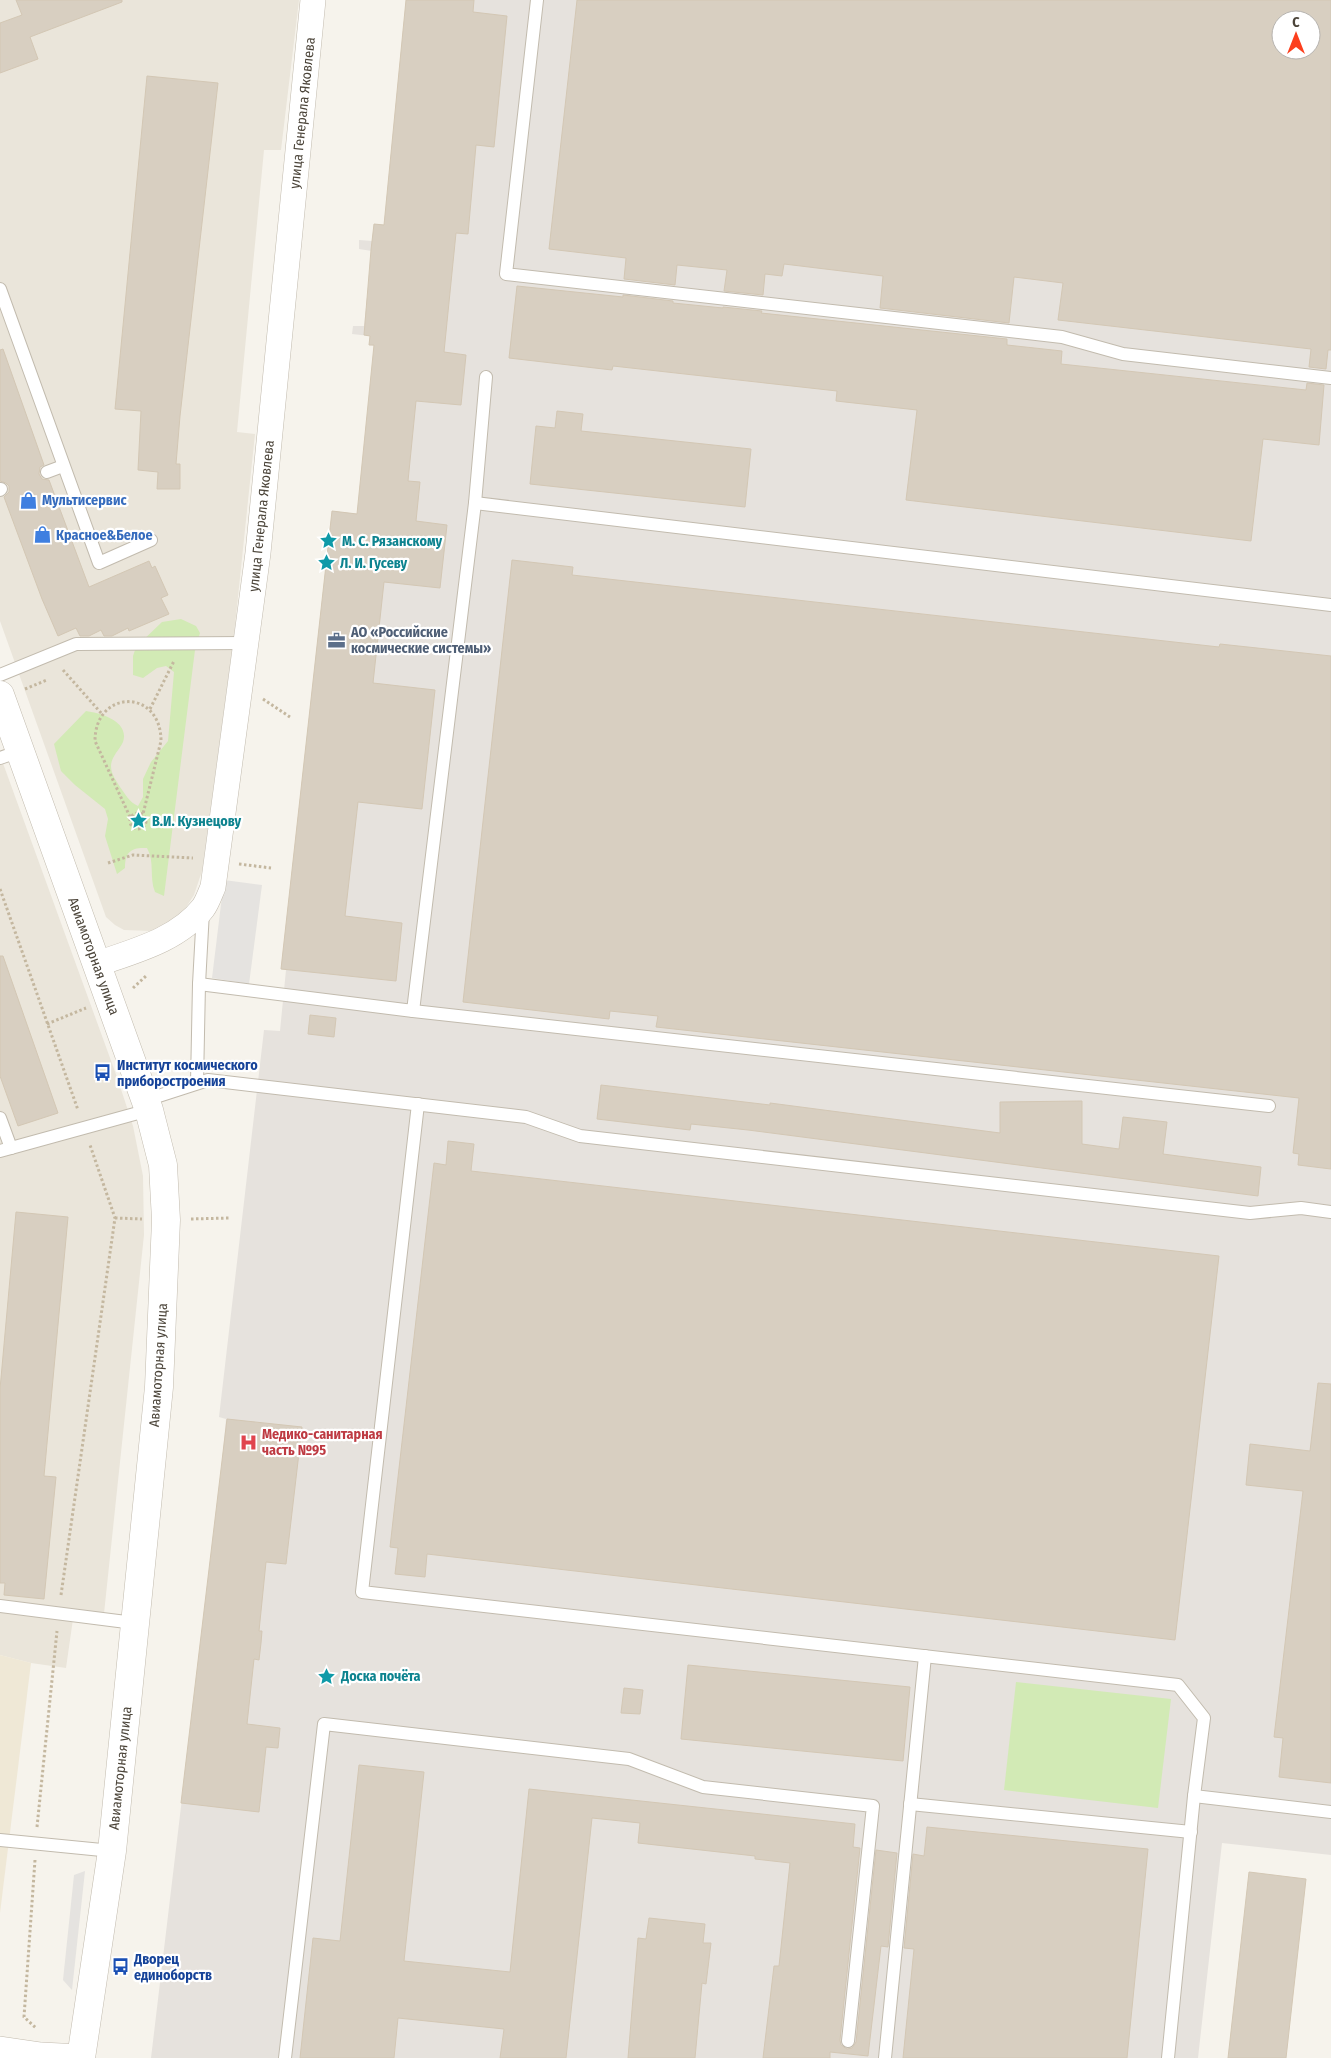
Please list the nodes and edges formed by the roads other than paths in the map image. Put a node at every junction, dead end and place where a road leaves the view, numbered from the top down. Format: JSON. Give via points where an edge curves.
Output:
{"nodes":[{"id":1,"x":313,"y":0,"type":"edge"},
{"id":2,"x":537,"y":0,"type":"edge"},
{"id":3,"x":0,"y":289,"type":"edge"},
{"id":4,"x":486,"y":377,"type":"dead end"},
{"id":5,"x":1331,"y":378,"type":"edge"},
{"id":6,"x":63,"y":466,"type":"junction"},
{"id":7,"x":46,"y":472,"type":"dead end"},
{"id":8,"x":475,"y":502,"type":"junction"},
{"id":9,"x":151,"y":540,"type":"dead end"},
{"id":10,"x":1331,"y":605,"type":"edge"},
{"id":11,"x":247,"y":643,"type":"junction"},
{"id":12,"x":0,"y":675,"type":"edge"},
{"id":13,"x":12,"y":692,"type":"edge"},
{"id":14,"x":10,"y":755,"type":"edge"},
{"id":15,"x":204,"y":908,"type":"junction"},
{"id":16,"x":97,"y":964,"type":"junction"},
{"id":17,"x":199,"y":984,"type":"junction"},
{"id":18,"x":413,"y":1011,"type":"junction"},
{"id":19,"x":197,"y":1084,"type":"junction"},
{"id":20,"x":418,"y":1104,"type":"junction"},
{"id":21,"x":148,"y":1105,"type":"junction"},
{"id":22,"x":1269,"y":1106,"type":"dead end"},
{"id":23,"x":0,"y":1118,"type":"edge"},
{"id":24,"x":5,"y":1149,"type":"edge"},
{"id":25,"x":1331,"y":1212,"type":"edge"},
{"id":26,"x":0,"y":1606,"type":"edge"},
{"id":27,"x":134,"y":1624,"type":"junction"},
{"id":28,"x":925,"y":1656,"type":"junction"},
{"id":29,"x":1194,"y":1796,"type":"junction"},
{"id":30,"x":910,"y":1804,"type":"junction"},
{"id":31,"x":1331,"y":1812,"type":"edge"},
{"id":32,"x":1191,"y":1832,"type":"junction"},
{"id":33,"x":0,"y":1840,"type":"edge"},
{"id":34,"x":112,"y":1851,"type":"junction"},
{"id":35,"x":848,"y":2041,"type":"dead end"},
{"id":36,"x":0,"y":2049,"type":"edge"},
{"id":37,"x":81,"y":2058,"type":"edge"},
{"id":38,"x":285,"y":2058,"type":"edge"},
{"id":39,"x":885,"y":2058,"type":"edge"},
{"id":40,"x":1168,"y":2058,"type":"edge"}],
"edges":[{"from":1,"to":11,"type":"street","name":"улица Генерала Яковлева"},
{"from":2,"to":5,"type":"lane","via":[[506,274],[1062,337],[1124,354]]},
{"from":3,"to":6,"type":"lane"},
{"from":4,"to":8,"type":"lane"},
{"from":6,"to":7,"type":"lane"},
{"from":6,"to":9,"type":"lane","via":[[100,563]]},
{"from":8,"to":10,"type":"lane"},
{"from":8,"to":18,"type":"lane"},
{"from":11,"to":12,"type":"lane","via":[[76,644]]},
{"from":11,"to":15,"type":"street","name":"улица Генерала Яковлева","via":[[213,887]]},
{"from":13,"to":14,"type":"street","name":"Авиамоторная улица"},
{"from":14,"to":16,"type":"street","name":"Авиамоторная улица"},
{"from":15,"to":16,"type":"street","name":"улица Генерала Яковлева","via":[[175,933]]},
{"from":15,"to":17,"type":"lane"},
{"from":16,"to":21,"type":"street","name":"Авиамоторная улица"},
{"from":17,"to":18,"type":"lane"},
{"from":17,"to":19,"type":"lane"},
{"from":18,"to":22,"type":"lane"},
{"from":19,"to":20,"type":"lane","via":[[208,1080]]},
{"from":19,"to":21,"type":"lane"},
{"from":20,"to":25,"type":"lane","via":[[526,1117],[580,1136],[1250,1213],[1301,1208]]},
{"from":20,"to":28,"type":"lane","via":[[362,1592]]},
{"from":21,"to":24,"type":"lane","via":[[84,1128]]},
{"from":21,"to":27,"type":"street","name":"Авиамоторная улица","via":[[163,1165],[166,1220],[159,1387]]},
{"from":23,"to":24,"type":"lane"},
{"from":26,"to":27,"type":"lane"},
{"from":27,"to":34,"type":"street","name":"Авиамоторная улица"},
{"from":28,"to":29,"type":"lane","via":[[1178,1685],[1204,1718]]},
{"from":28,"to":30,"type":"lane"},
{"from":29,"to":31,"type":"lane"},
{"from":29,"to":32,"type":"lane"},
{"from":30,"to":32,"type":"lane"},
{"from":30,"to":39,"type":"lane"},
{"from":32,"to":40,"type":"lane"},
{"from":33,"to":34,"type":"lane"},
{"from":34,"to":37,"type":"street","name":"Авиамоторная улица"},
{"from":35,"to":38,"type":"lane","via":[[873,1806],[703,1787],[629,1759],[324,1724]]},
{"from":36,"to":37,"type":"street"}]}
